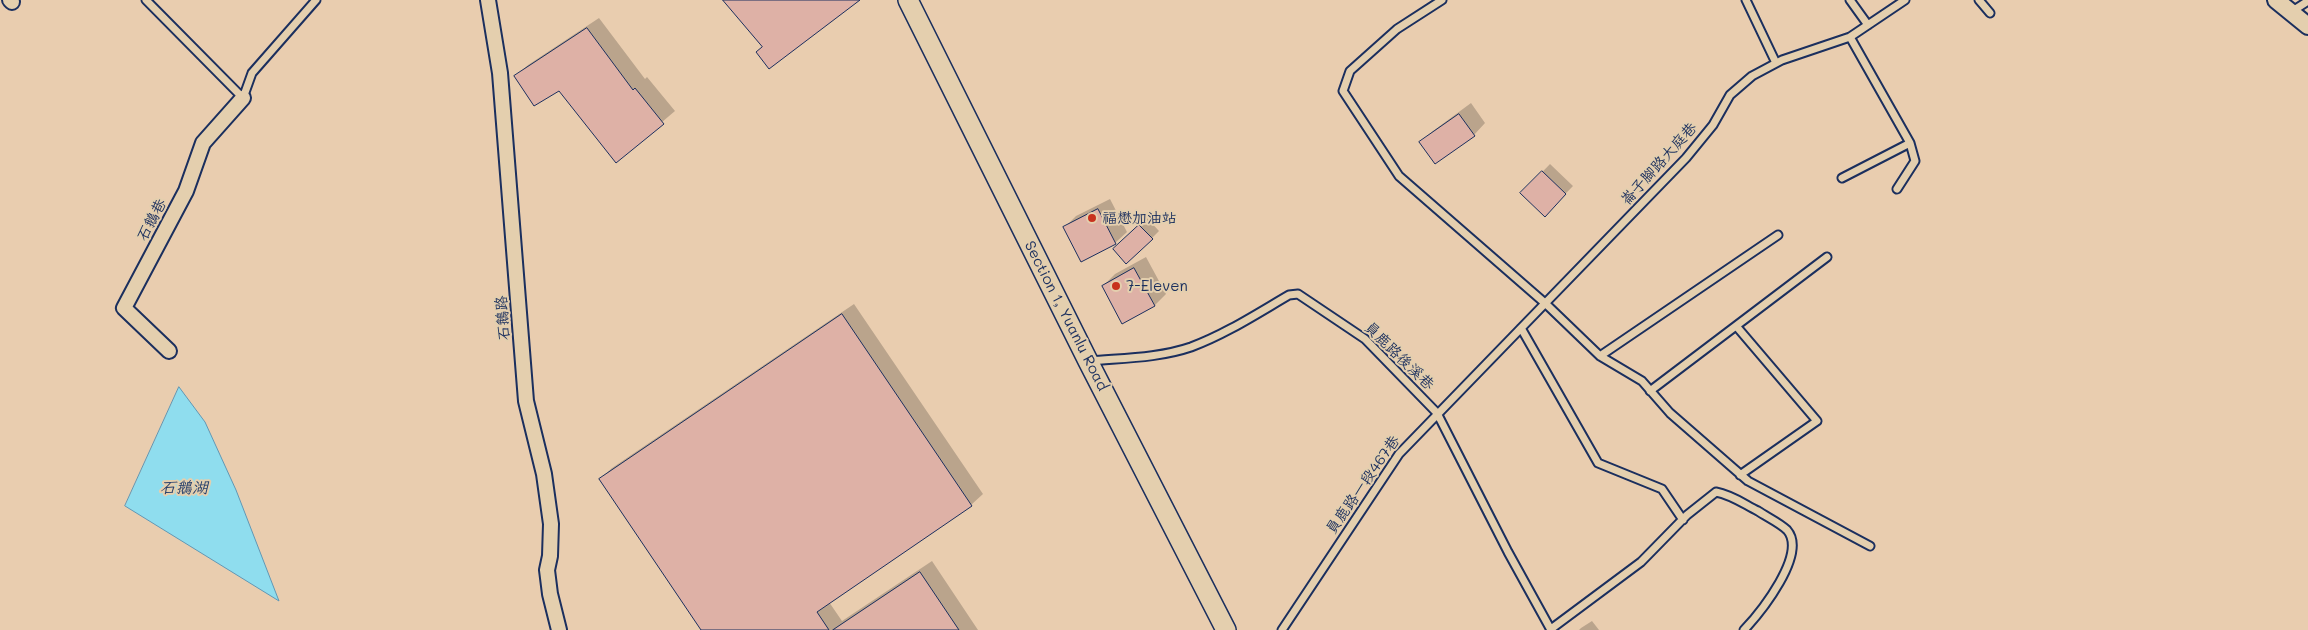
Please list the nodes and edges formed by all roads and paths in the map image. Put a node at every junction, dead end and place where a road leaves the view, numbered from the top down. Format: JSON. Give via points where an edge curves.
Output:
{"nodes":[{"id":1,"x":146,"y":0,"type":"edge"},
{"id":2,"x":316,"y":0,"type":"edge"},
{"id":3,"x":488,"y":0,"type":"edge"},
{"id":4,"x":908,"y":0,"type":"edge"},
{"id":5,"x":1442,"y":0,"type":"edge"},
{"id":6,"x":1746,"y":0,"type":"edge"},
{"id":7,"x":1850,"y":0,"type":"edge"},
{"id":8,"x":1905,"y":0,"type":"edge"},
{"id":9,"x":1979,"y":0,"type":"edge"},
{"id":10,"x":2276,"y":0,"type":"edge"},
{"id":11,"x":2308,"y":1,"type":"edge"},
{"id":12,"x":1990,"y":13,"type":"dead end"},
{"id":13,"x":2289,"y":13,"type":"junction"},
{"id":14,"x":1868,"y":25,"type":"junction"},
{"id":15,"x":2308,"y":26,"type":"edge"},
{"id":16,"x":1850,"y":36,"type":"junction"},
{"id":17,"x":1776,"y":63,"type":"junction"},
{"id":18,"x":243,"y":98,"type":"junction"},
{"id":19,"x":1910,"y":143,"type":"junction"},
{"id":20,"x":1842,"y":178,"type":"dead end"},
{"id":21,"x":1897,"y":189,"type":"dead end"},
{"id":22,"x":1778,"y":235,"type":"dead end"},
{"id":23,"x":1827,"y":257,"type":"dead end"},
{"id":24,"x":1546,"y":304,"type":"junction"},
{"id":25,"x":1737,"y":327,"type":"junction"},
{"id":26,"x":1521,"y":328,"type":"junction"},
{"id":27,"x":169,"y":351,"type":"dead end"},
{"id":28,"x":1600,"y":356,"type":"junction"},
{"id":29,"x":1088,"y":362,"type":"junction"},
{"id":30,"x":1650,"y":391,"type":"junction"},
{"id":31,"x":1437,"y":413,"type":"junction"},
{"id":32,"x":1740,"y":475,"type":"junction"},
{"id":33,"x":1683,"y":520,"type":"junction"},
{"id":34,"x":1870,"y":546,"type":"dead end"},
{"id":35,"x":559,"y":630,"type":"edge"},
{"id":36,"x":1226,"y":630,"type":"edge"},
{"id":37,"x":1282,"y":630,"type":"edge"},
{"id":38,"x":1551,"y":630,"type":"edge"},
{"id":39,"x":1744,"y":630,"type":"edge"}],
"edges":[{"from":1,"to":18,"type":"lane"},
{"from":2,"to":18,"type":"lane","via":[[252,73]]},
{"from":3,"to":35,"type":"street","name":"石鵝路","via":[[500,74],[526,401],[544,474],[551,524],[547,570]]},
{"from":4,"to":29,"type":"main road","name":"Section 1, Yuanlu Road"},
{"from":5,"to":24,"type":"lane","via":[[1397,29],[1350,71],[1343,91],[1399,176]]},
{"from":6,"to":17,"type":"lane"},
{"from":7,"to":14,"type":"lane"},
{"from":8,"to":14,"type":"lane","name":"崙子腳路大庭巷"},
{"from":9,"to":12,"type":"lane"},
{"from":10,"to":13,"type":"street"},
{"from":11,"to":13,"type":"lane"},
{"from":13,"to":15,"type":"street"},
{"from":14,"to":16,"type":"lane","name":"崙子腳路大庭巷"},
{"from":16,"to":17,"type":"lane","name":"崙子腳路大庭巷"},
{"from":16,"to":19,"type":"lane"},
{"from":17,"to":24,"type":"lane","name":"崙子腳路大庭巷","via":[[1752,76],[1730,95],[1713,125],[1686,158]]},
{"from":18,"to":27,"type":"street","name":"石鵝巷","via":[[203,143],[186,191],[124,308]]},
{"from":19,"to":20,"type":"lane"},
{"from":19,"to":21,"type":"lane","via":[[1915,161]]},
{"from":22,"to":28,"type":"lane"},
{"from":23,"to":25,"type":"lane"},
{"from":24,"to":26,"type":"lane","name":"員鹿路一段467巷"},
{"from":24,"to":28,"type":"lane"},
{"from":25,"to":30,"type":"lane"},
{"from":25,"to":32,"type":"lane","via":[[1817,420]]},
{"from":26,"to":31,"type":"lane","name":"員鹿路一段467巷"},
{"from":26,"to":33,"type":"lane","via":[[1598,464],[1662,489]]},
{"from":28,"to":30,"type":"lane","via":[[1642,382]]},
{"from":29,"to":31,"type":"lane","name":"員鹿路後溪巷","via":[[1191,347],[1289,295],[1298,294],[1365,339]]},
{"from":29,"to":36,"type":"main road","name":"Section 1, Yuanlu Road"},
{"from":30,"to":32,"type":"lane"},
{"from":31,"to":37,"type":"lane","name":"員鹿路一段467巷","via":[[1399,454]]},
{"from":31,"to":38,"type":"lane","name":"員鹿路後溪巷"},
{"from":32,"to":34,"type":"lane"},
{"from":33,"to":38,"type":"lane","via":[[1641,562]]},
{"from":33,"to":39,"type":"lane","via":[[1716,492],[1727,494],[1787,531],[1792,544],[1788,564],[1763,609]]}]}
